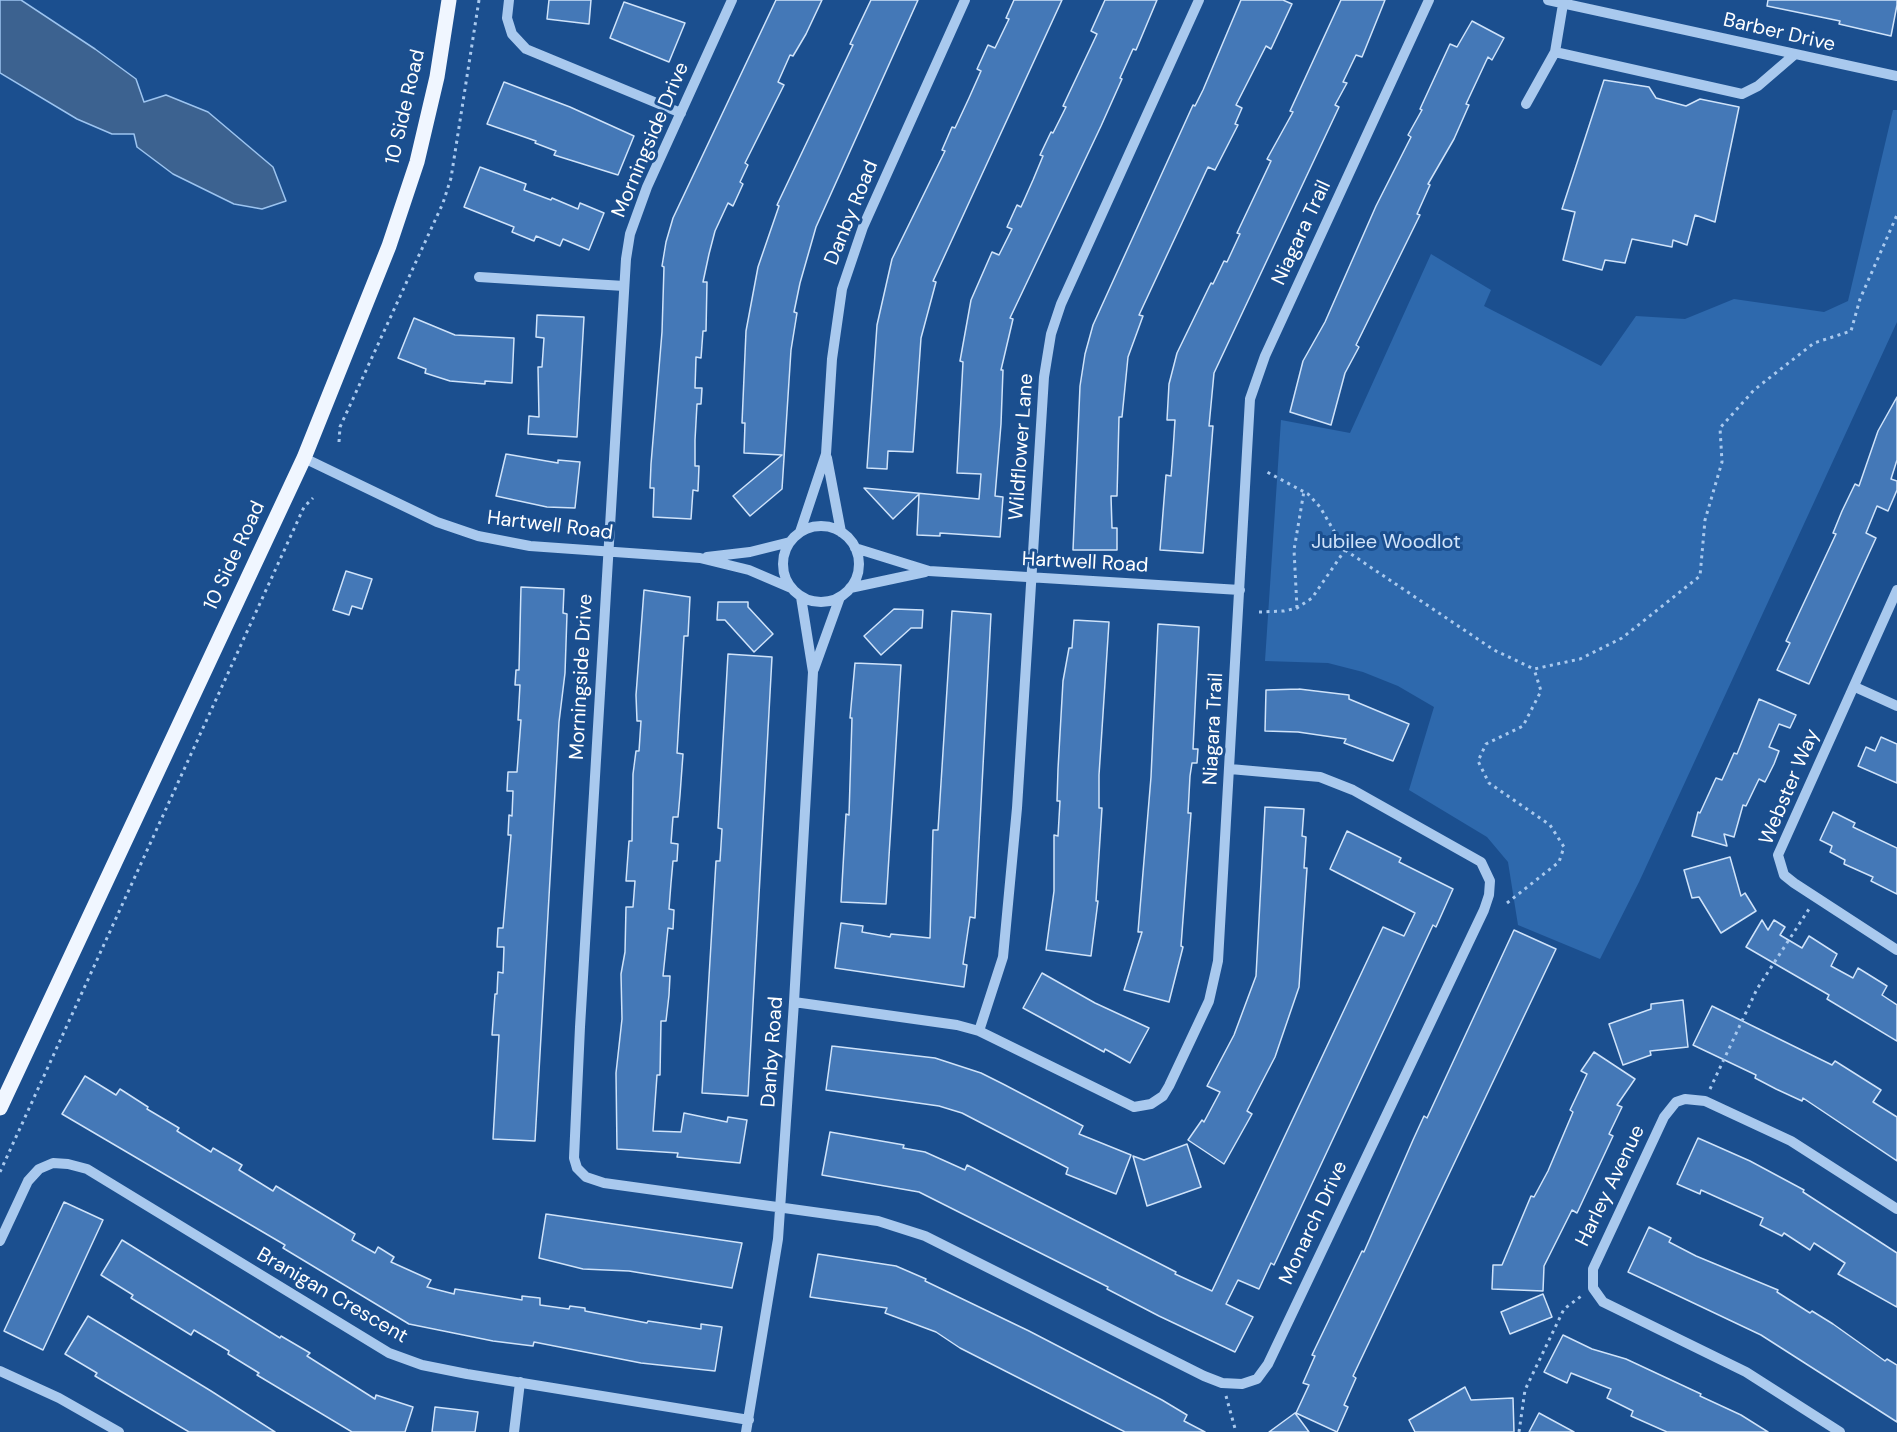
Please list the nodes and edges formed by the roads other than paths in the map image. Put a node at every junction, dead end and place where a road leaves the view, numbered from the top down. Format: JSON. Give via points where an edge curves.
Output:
{"nodes":[{"id":1,"x":449,"y":0,"type":"edge"},
{"id":2,"x":509,"y":0,"type":"edge"},
{"id":3,"x":732,"y":0,"type":"edge"},
{"id":4,"x":965,"y":0,"type":"edge"},
{"id":5,"x":1199,"y":0,"type":"edge"},
{"id":6,"x":1429,"y":0,"type":"edge"},
{"id":7,"x":1548,"y":0,"type":"edge"},
{"id":8,"x":1563,"y":4,"type":"junction"},
{"id":9,"x":1555,"y":52,"type":"junction"},
{"id":10,"x":1794,"y":55,"type":"junction"},
{"id":11,"x":1897,"y":76,"type":"edge"},
{"id":12,"x":1526,"y":104,"type":"dead end"},
{"id":13,"x":681,"y":113,"type":"junction"},
{"id":14,"x":478,"y":277,"type":"dead end"},
{"id":15,"x":624,"y":286,"type":"junction"},
{"id":16,"x":826,"y":454,"type":"junction"},
{"id":17,"x":304,"y":458,"type":"junction"},
{"id":18,"x":801,"y":532,"type":"junction"},
{"id":19,"x":841,"y":532,"type":"junction"},
{"id":20,"x":790,"y":542,"type":"junction"},
{"id":21,"x":855,"y":548,"type":"junction"},
{"id":22,"x":608,"y":552,"type":"junction"},
{"id":23,"x":700,"y":558,"type":"junction"},
{"id":24,"x":929,"y":572,"type":"junction"},
{"id":25,"x":1032,"y":578,"type":"junction"},
{"id":26,"x":791,"y":588,"type":"junction"},
{"id":27,"x":850,"y":588,"type":"junction"},
{"id":28,"x":1240,"y":590,"type":"junction"},
{"id":29,"x":1897,"y":590,"type":"edge"},
{"id":30,"x":801,"y":597,"type":"junction"},
{"id":31,"x":840,"y":597,"type":"junction"},
{"id":32,"x":813,"y":672,"type":"junction"},
{"id":33,"x":1855,"y":687,"type":"junction"},
{"id":34,"x":1897,"y":706,"type":"edge"},
{"id":35,"x":1230,"y":769,"type":"junction"},
{"id":36,"x":1897,"y":950,"type":"edge"},
{"id":37,"x":794,"y":1002,"type":"junction"},
{"id":38,"x":979,"y":1031,"type":"junction"},
{"id":39,"x":0,"y":1108,"type":"edge"},
{"id":40,"x":780,"y":1209,"type":"junction"},
{"id":41,"x":1897,"y":1209,"type":"edge"},
{"id":42,"x":0,"y":1241,"type":"edge"},
{"id":43,"x":0,"y":1371,"type":"edge"},
{"id":44,"x":520,"y":1382,"type":"junction"},
{"id":45,"x":749,"y":1420,"type":"junction"},
{"id":46,"x":119,"y":1432,"type":"edge"},
{"id":47,"x":514,"y":1432,"type":"edge"},
{"id":48,"x":746,"y":1432,"type":"edge"},
{"id":49,"x":1840,"y":1432,"type":"edge"}],
"edges":[{"from":1,"to":17,"type":"main road","name":"10 Side Road","via":[[437,77],[417,162],[389,246]]},
{"from":2,"to":13,"type":"street","via":[[507,18],[512,34],[526,49]]},
{"from":3,"to":13,"type":"street","name":"Morningside Drive"},
{"from":4,"to":16,"type":"street","name":"Danby Road","via":[[863,227],[842,289],[832,359]]},
{"from":5,"to":25,"type":"street","name":"Wildflower Lane","via":[[1053,327],[1044,377]]},
{"from":6,"to":28,"type":"street","name":"Niagara Trail","via":[[1265,356],[1250,399]]},
{"from":7,"to":8,"type":"street","name":"Barber Drive"},
{"from":8,"to":9,"type":"street"},
{"from":8,"to":10,"type":"street","name":"Barber Drive"},
{"from":9,"to":10,"type":"street","via":[[1742,94],[1758,86]]},
{"from":9,"to":12,"type":"street"},
{"from":10,"to":11,"type":"street","name":"Barber Drive"},
{"from":13,"to":15,"type":"street","name":"Morningside Drive","via":[[634,222]]},
{"from":14,"to":15,"type":"street"},
{"from":15,"to":22,"type":"street","name":"Morningside Drive"},
{"from":16,"to":18,"type":"street","name":"Danby Road"},
{"from":16,"to":19,"type":"street","name":"Danby Road"},
{"from":17,"to":22,"type":"street","name":"Hartwell Road","via":[[437,522],[478,536],[530,546]]},
{"from":17,"to":39,"type":"main road","name":"10 Side Road"},
{"from":18,"to":19,"type":"street","via":[[821,527]]},
{"from":18,"to":20,"type":"street"},
{"from":19,"to":21,"type":"street"},
{"from":20,"to":23,"type":"street","name":"Hartwell Road"},
{"from":20,"to":26,"type":"street","via":[[783,562]]},
{"from":21,"to":24,"type":"street","name":"Hartwell Road"},
{"from":21,"to":27,"type":"street","via":[[859,570]]},
{"from":22,"to":23,"type":"street","name":"Hartwell Road"},
{"from":22,"to":40,"type":"street","name":"Morningside Drive","via":[[574,1158],[586,1177],[604,1184]]},
{"from":23,"to":26,"type":"street","name":"Hartwell Road","via":[[749,570]]},
{"from":24,"to":25,"type":"street","name":"Hartwell Road"},
{"from":24,"to":27,"type":"street","name":"Hartwell Road"},
{"from":25,"to":28,"type":"street","name":"Hartwell Road"},
{"from":25,"to":38,"type":"street","name":"Wildflower Lane","via":[[1003,957]]},
{"from":26,"to":30,"type":"street"},
{"from":27,"to":31,"type":"street"},
{"from":28,"to":35,"type":"street","name":"Niagara Trail"},
{"from":29,"to":33,"type":"street","name":"Webster Way"},
{"from":30,"to":31,"type":"street","via":[[820,602]]},
{"from":30,"to":32,"type":"street","name":"Danby Road"},
{"from":31,"to":32,"type":"street","name":"Danby Road"},
{"from":32,"to":37,"type":"street","name":"Danby Road"},
{"from":33,"to":34,"type":"street"},
{"from":33,"to":36,"type":"street","name":"Webster Way","via":[[1778,855],[1784,875]]},
{"from":35,"to":38,"type":"street","name":"Niagara Trail","via":[[1214,986],[1163,1096],[1151,1104],[1134,1107]]},
{"from":35,"to":40,"type":"street","name":"Monarch Drive","via":[[1312,776],[1353,790],[1481,862],[1490,881],[1484,910],[1268,1364],[1257,1379],[1242,1384],[1222,1383],[924,1236],[878,1221]]},
{"from":37,"to":38,"type":"street","name":"Niagara Trail"},
{"from":37,"to":40,"type":"street","name":"Danby Road"},
{"from":40,"to":45,"type":"street","name":"Danby Road"},
{"from":41,"to":49,"type":"street","name":"Harley Avenue","via":[[1791,1141],[1705,1101],[1676,1102],[1665,1117],[1593,1269],[1593,1288],[1603,1302],[1746,1372]]},
{"from":42,"to":44,"type":"street","name":"Branigan Crescent","via":[[28,1181],[46,1166],[68,1164],[87,1169],[389,1353],[422,1365]]},
{"from":43,"to":46,"type":"street"},
{"from":44,"to":45,"type":"street","name":"Branigan Crescent"},
{"from":44,"to":47,"type":"street"},
{"from":45,"to":48,"type":"street","name":"Danby Road"}]}
